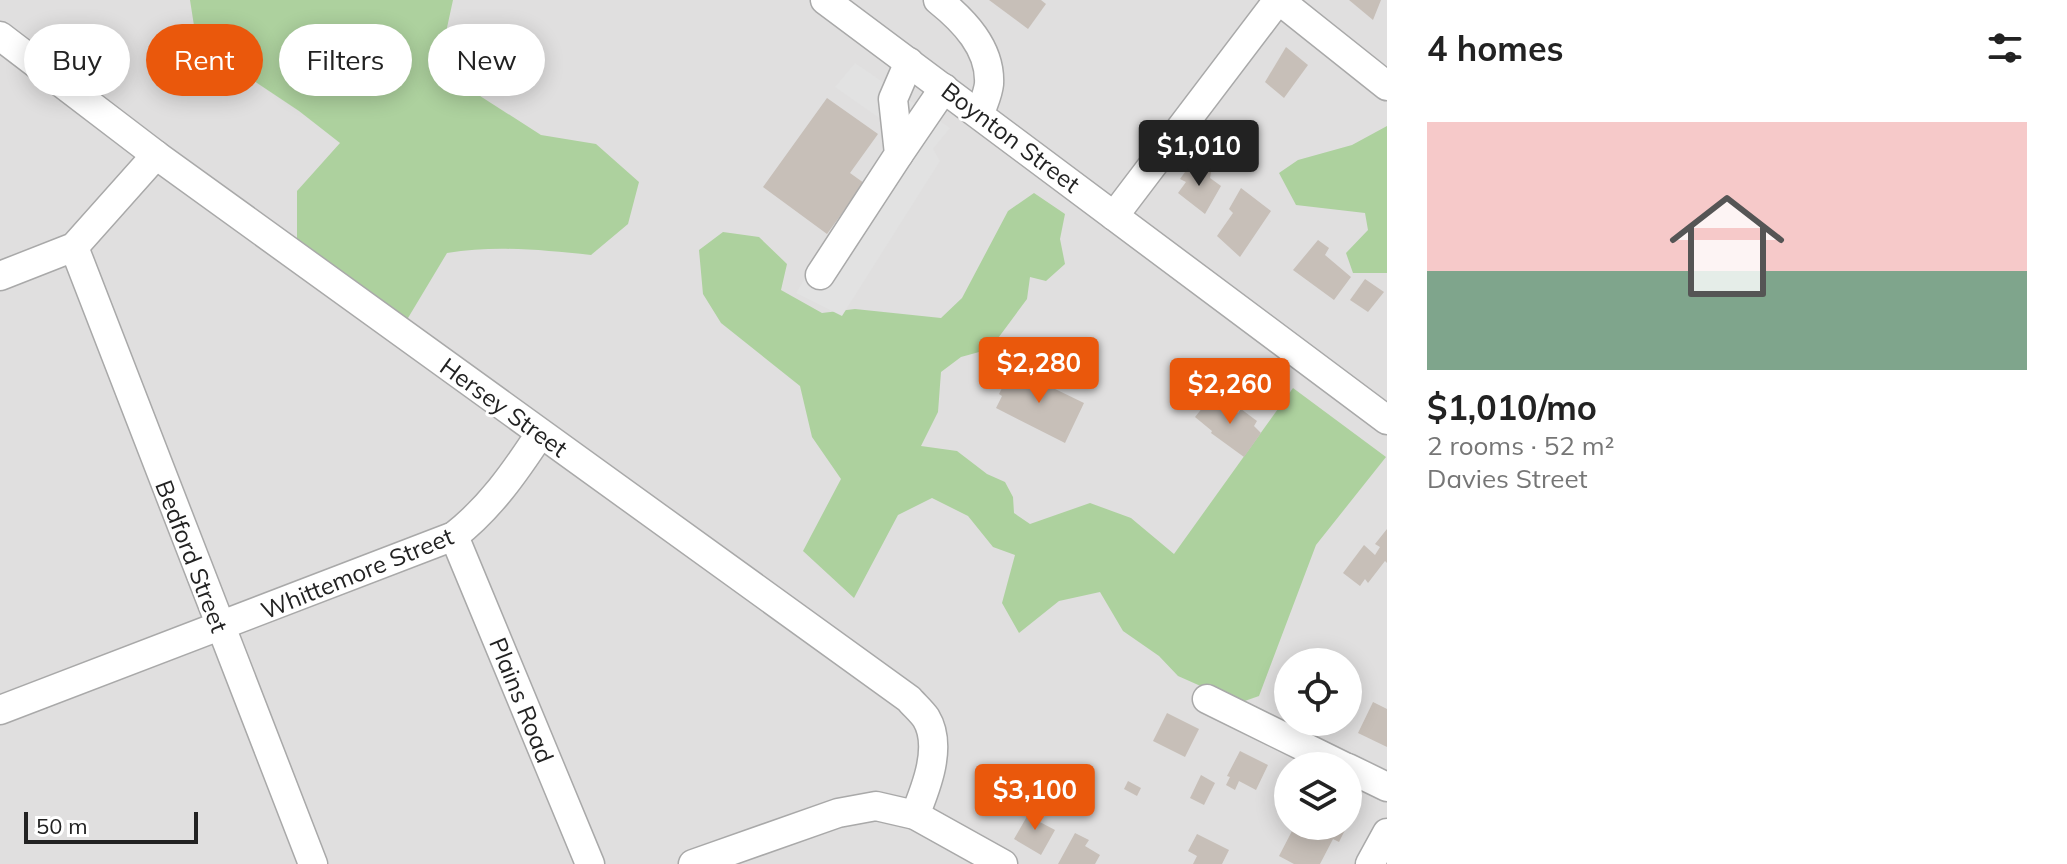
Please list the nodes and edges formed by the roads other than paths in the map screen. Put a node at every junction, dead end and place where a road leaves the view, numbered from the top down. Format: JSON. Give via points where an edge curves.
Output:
{"nodes":[{"id":1,"x":825,"y":0,"type":"edge"},
{"id":2,"x":938,"y":0,"type":"edge"},
{"id":3,"x":1278,"y":0,"type":"edge"},
{"id":4,"x":0,"y":36,"type":"edge"},
{"id":5,"x":909,"y":62,"type":"junction"},
{"id":6,"x":1387,"y":86,"type":"edge"},
{"id":7,"x":944,"y":88,"type":"junction"},
{"id":8,"x":980,"y":114,"type":"junction"},
{"id":9,"x":899,"y":154,"type":"junction"},
{"id":10,"x":156,"y":155,"type":"junction"},
{"id":11,"x":1114,"y":216,"type":"junction"},
{"id":12,"x":74,"y":247,"type":"junction"},
{"id":13,"x":820,"y":275,"type":"dead end"},
{"id":14,"x":0,"y":276,"type":"edge"},
{"id":15,"x":1387,"y":420,"type":"edge"},
{"id":16,"x":540,"y":434,"type":"junction"},
{"id":17,"x":454,"y":536,"type":"junction"},
{"id":18,"x":219,"y":627,"type":"junction"},
{"id":19,"x":1207,"y":699,"type":"dead end"},
{"id":20,"x":0,"y":710,"type":"edge"},
{"id":21,"x":1315,"y":752,"type":"edge"},
{"id":22,"x":1362,"y":775,"type":"edge"},
{"id":23,"x":1387,"y":787,"type":"edge"},
{"id":24,"x":915,"y":815,"type":"junction"},
{"id":25,"x":1387,"y":833,"type":"edge"},
{"id":26,"x":313,"y":864,"type":"edge"},
{"id":27,"x":590,"y":864,"type":"edge"},
{"id":28,"x":693,"y":864,"type":"edge"},
{"id":29,"x":1003,"y":864,"type":"edge"},
{"id":30,"x":1370,"y":864,"type":"edge"}],
"edges":[{"from":1,"to":5,"type":"street","name":"Boynton Street"},
{"from":2,"to":8,"type":"street","via":[[963,22],[983,51],[989,86]]},
{"from":3,"to":6,"type":"street"},
{"from":3,"to":11,"type":"street"},
{"from":4,"to":10,"type":"street","name":"Hersey Street"},
{"from":5,"to":7,"type":"street","name":"Boynton Street"},
{"from":5,"to":9,"type":"street","via":[[893,99]]},
{"from":7,"to":8,"type":"street","name":"Boynton Street"},
{"from":7,"to":9,"type":"street"},
{"from":8,"to":11,"type":"street","name":"Boynton Street"},
{"from":9,"to":13,"type":"street"},
{"from":10,"to":12,"type":"street"},
{"from":10,"to":16,"type":"street","name":"Hersey Street"},
{"from":11,"to":15,"type":"street","name":"Boynton Street"},
{"from":12,"to":14,"type":"street"},
{"from":12,"to":18,"type":"street","name":"Bedford Street"},
{"from":16,"to":17,"type":"street","name":"Whittemore Street","via":[[478,517]]},
{"from":16,"to":24,"type":"street","name":"Hersey Street","via":[[909,699],[927,720],[933,750],[930,780]]},
{"from":17,"to":18,"type":"street","name":"Whittemore Street"},
{"from":17,"to":27,"type":"street","name":"Plains Road"},
{"from":18,"to":20,"type":"street","name":"Whittemore Street"},
{"from":18,"to":26,"type":"street","name":"Bedford Street"},
{"from":19,"to":21,"type":"street"},
{"from":22,"to":23,"type":"street"},
{"from":24,"to":28,"type":"street","via":[[876,806],[838,813]]},
{"from":24,"to":29,"type":"street"},
{"from":25,"to":30,"type":"street"}]}
